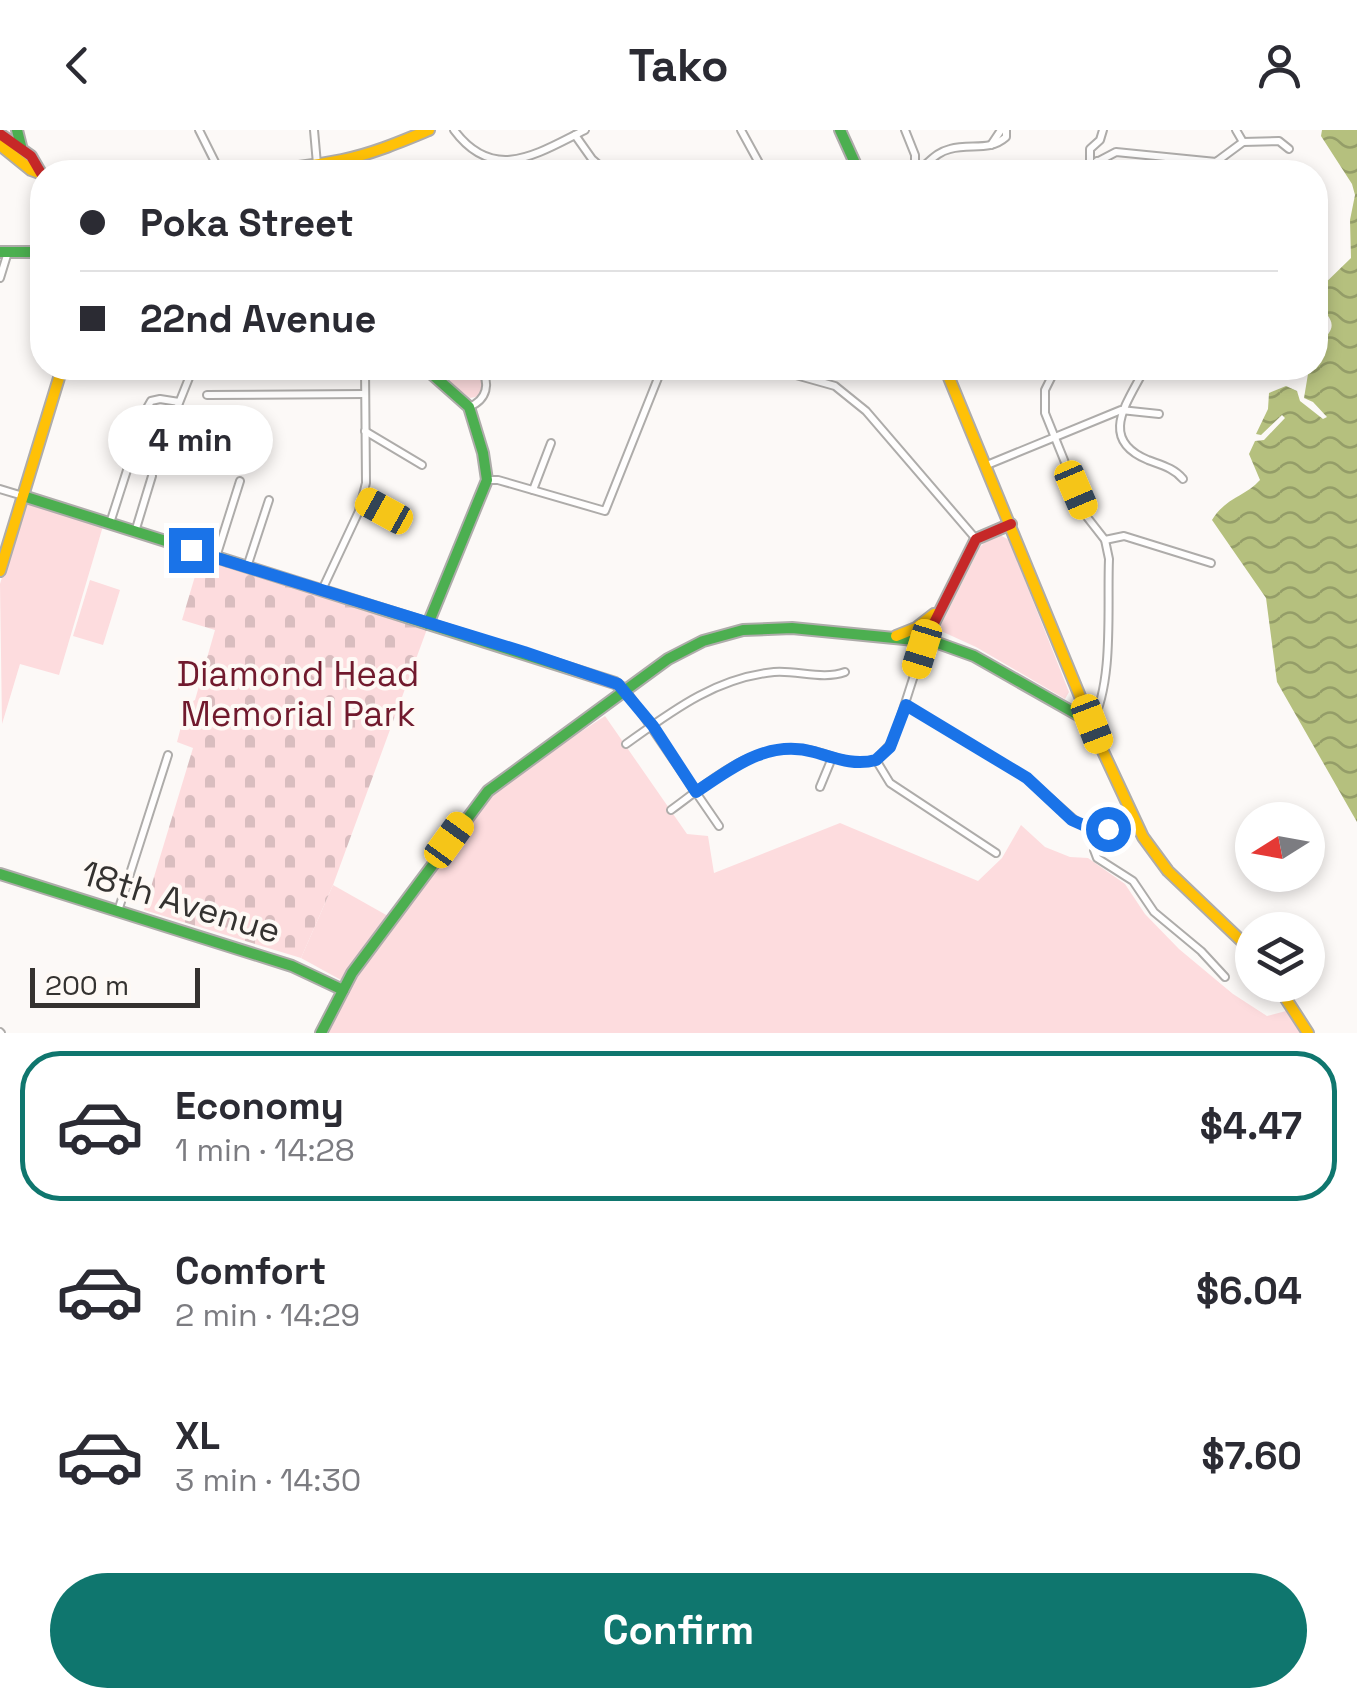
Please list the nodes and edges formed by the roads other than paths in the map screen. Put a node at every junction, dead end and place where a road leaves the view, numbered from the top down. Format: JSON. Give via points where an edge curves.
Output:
{"nodes":[{"id":1,"x":7,"y":130,"type":"edge"},
{"id":2,"x":16,"y":130,"type":"edge"},
{"id":3,"x":199,"y":130,"type":"edge"},
{"id":4,"x":314,"y":130,"type":"edge"},
{"id":5,"x":429,"y":130,"type":"edge"},
{"id":6,"x":454,"y":130,"type":"edge"},
{"id":7,"x":585,"y":130,"type":"edge"},
{"id":8,"x":741,"y":130,"type":"edge"},
{"id":9,"x":840,"y":130,"type":"edge"},
{"id":10,"x":904,"y":130,"type":"edge"},
{"id":11,"x":1004,"y":130,"type":"edge"},
{"id":12,"x":1103,"y":130,"type":"edge"},
{"id":13,"x":1236,"y":130,"type":"edge"},
{"id":14,"x":0,"y":134,"type":"edge"},
{"id":15,"x":575,"y":135,"type":"junction"},
{"id":16,"x":1243,"y":142,"type":"junction"},
{"id":17,"x":0,"y":145,"type":"edge"},
{"id":18,"x":21,"y":146,"type":"junction"},
{"id":19,"x":1289,"y":149,"type":"dead end"},
{"id":20,"x":36,"y":160,"type":"edge"},
{"id":21,"x":214,"y":160,"type":"edge"},
{"id":22,"x":317,"y":160,"type":"edge"},
{"id":23,"x":344,"y":160,"type":"edge"},
{"id":24,"x":510,"y":160,"type":"edge"},
{"id":25,"x":518,"y":160,"type":"edge"},
{"id":26,"x":593,"y":160,"type":"edge"},
{"id":27,"x":757,"y":160,"type":"edge"},
{"id":28,"x":854,"y":160,"type":"edge"},
{"id":29,"x":915,"y":160,"type":"edge"},
{"id":30,"x":928,"y":160,"type":"edge"},
{"id":31,"x":1093,"y":160,"type":"edge"},
{"id":32,"x":1098,"y":160,"type":"edge"},
{"id":33,"x":1196,"y":160,"type":"edge"},
{"id":34,"x":1219,"y":160,"type":"edge"},
{"id":35,"x":30,"y":169,"type":"edge"},
{"id":36,"x":4,"y":252,"type":"edge"},
{"id":37,"x":30,"y":252,"type":"edge"},
{"id":38,"x":0,"y":278,"type":"edge"},
{"id":39,"x":58,"y":380,"type":"edge"},
{"id":40,"x":188,"y":380,"type":"edge"},
{"id":41,"x":365,"y":380,"type":"edge"},
{"id":42,"x":438,"y":380,"type":"edge"},
{"id":43,"x":485,"y":380,"type":"edge"},
{"id":44,"x":657,"y":380,"type":"edge"},
{"id":45,"x":814,"y":380,"type":"edge"},
{"id":46,"x":950,"y":380,"type":"edge"},
{"id":47,"x":1051,"y":380,"type":"edge"},
{"id":48,"x":1138,"y":380,"type":"edge"},
{"id":49,"x":365,"y":394,"type":"junction"},
{"id":50,"x":207,"y":395,"type":"dead end"},
{"id":51,"x":180,"y":402,"type":"junction"},
{"id":52,"x":469,"y":408,"type":"junction"},
{"id":53,"x":1121,"y":410,"type":"junction"},
{"id":54,"x":1159,"y":414,"type":"dead end"},
{"id":55,"x":169,"y":428,"type":"dead end"},
{"id":56,"x":365,"y":432,"type":"junction"},
{"id":57,"x":1054,"y":438,"type":"junction"},
{"id":58,"x":551,"y":443,"type":"dead end"},
{"id":59,"x":422,"y":465,"type":"dead end"},
{"id":60,"x":987,"y":465,"type":"junction"},
{"id":61,"x":152,"y":476,"type":"dead end"},
{"id":62,"x":1183,"y":479,"type":"dead end"},
{"id":63,"x":240,"y":480,"type":"dead end"},
{"id":64,"x":487,"y":480,"type":"junction"},
{"id":65,"x":0,"y":489,"type":"edge"},
{"id":66,"x":534,"y":490,"type":"junction"},
{"id":67,"x":23,"y":496,"type":"junction"},
{"id":68,"x":362,"y":499,"type":"junction"},
{"id":69,"x":269,"y":500,"type":"dead end"},
{"id":70,"x":110,"y":523,"type":"junction"},
{"id":71,"x":405,"y":523,"type":"dead end"},
{"id":72,"x":1011,"y":524,"type":"junction"},
{"id":73,"x":135,"y":532,"type":"junction"},
{"id":74,"x":976,"y":539,"type":"junction"},
{"id":75,"x":1105,"y":540,"type":"junction"},
{"id":76,"x":216,"y":557,"type":"junction"},
{"id":77,"x":1212,"y":563,"type":"dead end"},
{"id":78,"x":247,"y":567,"type":"junction"},
{"id":79,"x":0,"y":571,"type":"edge"},
{"id":80,"x":322,"y":592,"type":"junction"},
{"id":81,"x":940,"y":609,"type":"junction"},
{"id":82,"x":428,"y":624,"type":"junction"},
{"id":83,"x":892,"y":638,"type":"junction"},
{"id":84,"x":925,"y":641,"type":"junction"},
{"id":85,"x":845,"y":672,"type":"dead end"},
{"id":86,"x":627,"y":692,"type":"junction"},
{"id":87,"x":906,"y":705,"type":"junction"},
{"id":88,"x":1092,"y":724,"type":"junction"},
{"id":89,"x":653,"y":726,"type":"junction"},
{"id":90,"x":626,"y":744,"type":"dead end"},
{"id":91,"x":168,"y":756,"type":"dead end"},
{"id":92,"x":832,"y":758,"type":"junction"},
{"id":93,"x":876,"y":760,"type":"junction"},
{"id":94,"x":820,"y":787,"type":"dead end"},
{"id":95,"x":696,"y":792,"type":"junction"},
{"id":96,"x":671,"y":810,"type":"dead end"},
{"id":97,"x":1134,"y":820,"type":"junction"},
{"id":98,"x":719,"y":826,"type":"dead end"},
{"id":99,"x":1096,"y":828,"type":"junction"},
{"id":100,"x":996,"y":853,"type":"dead end"},
{"id":101,"x":0,"y":874,"type":"edge"},
{"id":102,"x":118,"y":911,"type":"junction"},
{"id":103,"x":1235,"y":935,"type":"edge"},
{"id":104,"x":1225,"y":978,"type":"dead end"},
{"id":105,"x":343,"y":990,"type":"junction"},
{"id":106,"x":1288,"y":1002,"type":"edge"},
{"id":107,"x":322,"y":1033,"type":"edge"},
{"id":108,"x":1308,"y":1033,"type":"edge"}],
"edges":[{"from":1,"to":14,"type":"street"},
{"from":2,"to":18,"type":"street"},
{"from":3,"to":21,"type":"street"},
{"from":4,"to":22,"type":"street"},
{"from":5,"to":23,"type":"street"},
{"from":6,"to":24,"type":"street","via":[[482,155]]},
{"from":7,"to":15,"type":"street"},
{"from":8,"to":27,"type":"street"},
{"from":9,"to":28,"type":"street"},
{"from":10,"to":29,"type":"street"},
{"from":11,"to":30,"type":"street","via":[[991,145],[947,149]]},
{"from":12,"to":31,"type":"street","via":[[1090,149]]},
{"from":13,"to":16,"type":"street"},
{"from":14,"to":18,"type":"street"},
{"from":15,"to":25,"type":"street"},
{"from":15,"to":26,"type":"street"},
{"from":16,"to":19,"type":"street","via":[[1278,140]]},
{"from":16,"to":34,"type":"street"},
{"from":17,"to":35,"type":"street"},
{"from":18,"to":20,"type":"street"},
{"from":32,"to":33,"type":"street","via":[[1116,152]]},
{"from":36,"to":37,"type":"street"},
{"from":36,"to":38,"type":"street"},
{"from":39,"to":67,"type":"street"},
{"from":40,"to":51,"type":"street"},
{"from":41,"to":49,"type":"street"},
{"from":42,"to":52,"type":"street"},
{"from":43,"to":52,"type":"street","via":[[481,400]]},
{"from":44,"to":66,"type":"street","via":[[605,511]]},
{"from":45,"to":74,"type":"street","via":[[835,386],[866,411]]},
{"from":46,"to":60,"type":"street"},
{"from":47,"to":57,"type":"street","via":[[1043,402]]},
{"from":48,"to":53,"type":"street"},
{"from":49,"to":50,"type":"street"},
{"from":49,"to":56,"type":"street"},
{"from":51,"to":55,"type":"street"},
{"from":51,"to":70,"type":"street","via":[[151,402]]},
{"from":52,"to":64,"type":"street"},
{"from":53,"to":54,"type":"street"},
{"from":53,"to":57,"type":"street"},
{"from":53,"to":62,"type":"street","via":[[1120,437],[1130,452]]},
{"from":56,"to":59,"type":"street"},
{"from":56,"to":68,"type":"street"},
{"from":57,"to":60,"type":"street"},
{"from":57,"to":75,"type":"street","via":[[1087,516]]},
{"from":58,"to":66,"type":"street"},
{"from":60,"to":72,"type":"street"},
{"from":61,"to":73,"type":"street"},
{"from":63,"to":76,"type":"street"},
{"from":64,"to":66,"type":"street"},
{"from":64,"to":82,"type":"street"},
{"from":65,"to":67,"type":"street"},
{"from":67,"to":70,"type":"street"},
{"from":67,"to":79,"type":"street"},
{"from":68,"to":71,"type":"street"},
{"from":68,"to":80,"type":"street"},
{"from":69,"to":78,"type":"street"},
{"from":70,"to":73,"type":"street"},
{"from":72,"to":74,"type":"street"},
{"from":72,"to":88,"type":"street"},
{"from":73,"to":76,"type":"street"},
{"from":74,"to":81,"type":"street"},
{"from":75,"to":77,"type":"street","via":[[1124,536]]},
{"from":75,"to":88,"type":"street","via":[[1105,660]]},
{"from":76,"to":78,"type":"street"},
{"from":78,"to":80,"type":"street"},
{"from":80,"to":82,"type":"street"},
{"from":81,"to":83,"type":"street"},
{"from":81,"to":84,"type":"street"},
{"from":82,"to":86,"type":"street","via":[[599,677]]},
{"from":83,"to":84,"type":"street"},
{"from":83,"to":86,"type":"street","via":[[743,630],[668,659]]},
{"from":84,"to":87,"type":"street"},
{"from":84,"to":88,"type":"street","via":[[974,656]]},
{"from":85,"to":89,"type":"street","via":[[745,676],[702,692]]},
{"from":86,"to":89,"type":"street"},
{"from":86,"to":105,"type":"street","via":[[488,791]]},
{"from":87,"to":93,"type":"street","via":[[890,747]]},
{"from":87,"to":99,"type":"street","via":[[1027,778],[1072,820]]},
{"from":88,"to":97,"type":"street"},
{"from":89,"to":90,"type":"street"},
{"from":89,"to":95,"type":"street"},
{"from":91,"to":102,"type":"street"},
{"from":92,"to":93,"type":"street"},
{"from":92,"to":94,"type":"street"},
{"from":92,"to":95,"type":"street","via":[[809,750],[769,750]]},
{"from":93,"to":100,"type":"street","via":[[890,782]]},
{"from":95,"to":96,"type":"street"},
{"from":95,"to":98,"type":"street"},
{"from":97,"to":99,"type":"street"},
{"from":97,"to":103,"type":"street","via":[[1162,864]]},
{"from":99,"to":104,"type":"street","via":[[1097,858],[1134,881],[1154,912]]},
{"from":101,"to":102,"type":"street","name":"18th Avenue"},
{"from":102,"to":105,"type":"street","name":"18th Avenue","via":[[292,966]]},
{"from":105,"to":107,"type":"street"},
{"from":106,"to":108,"type":"street"}]}
